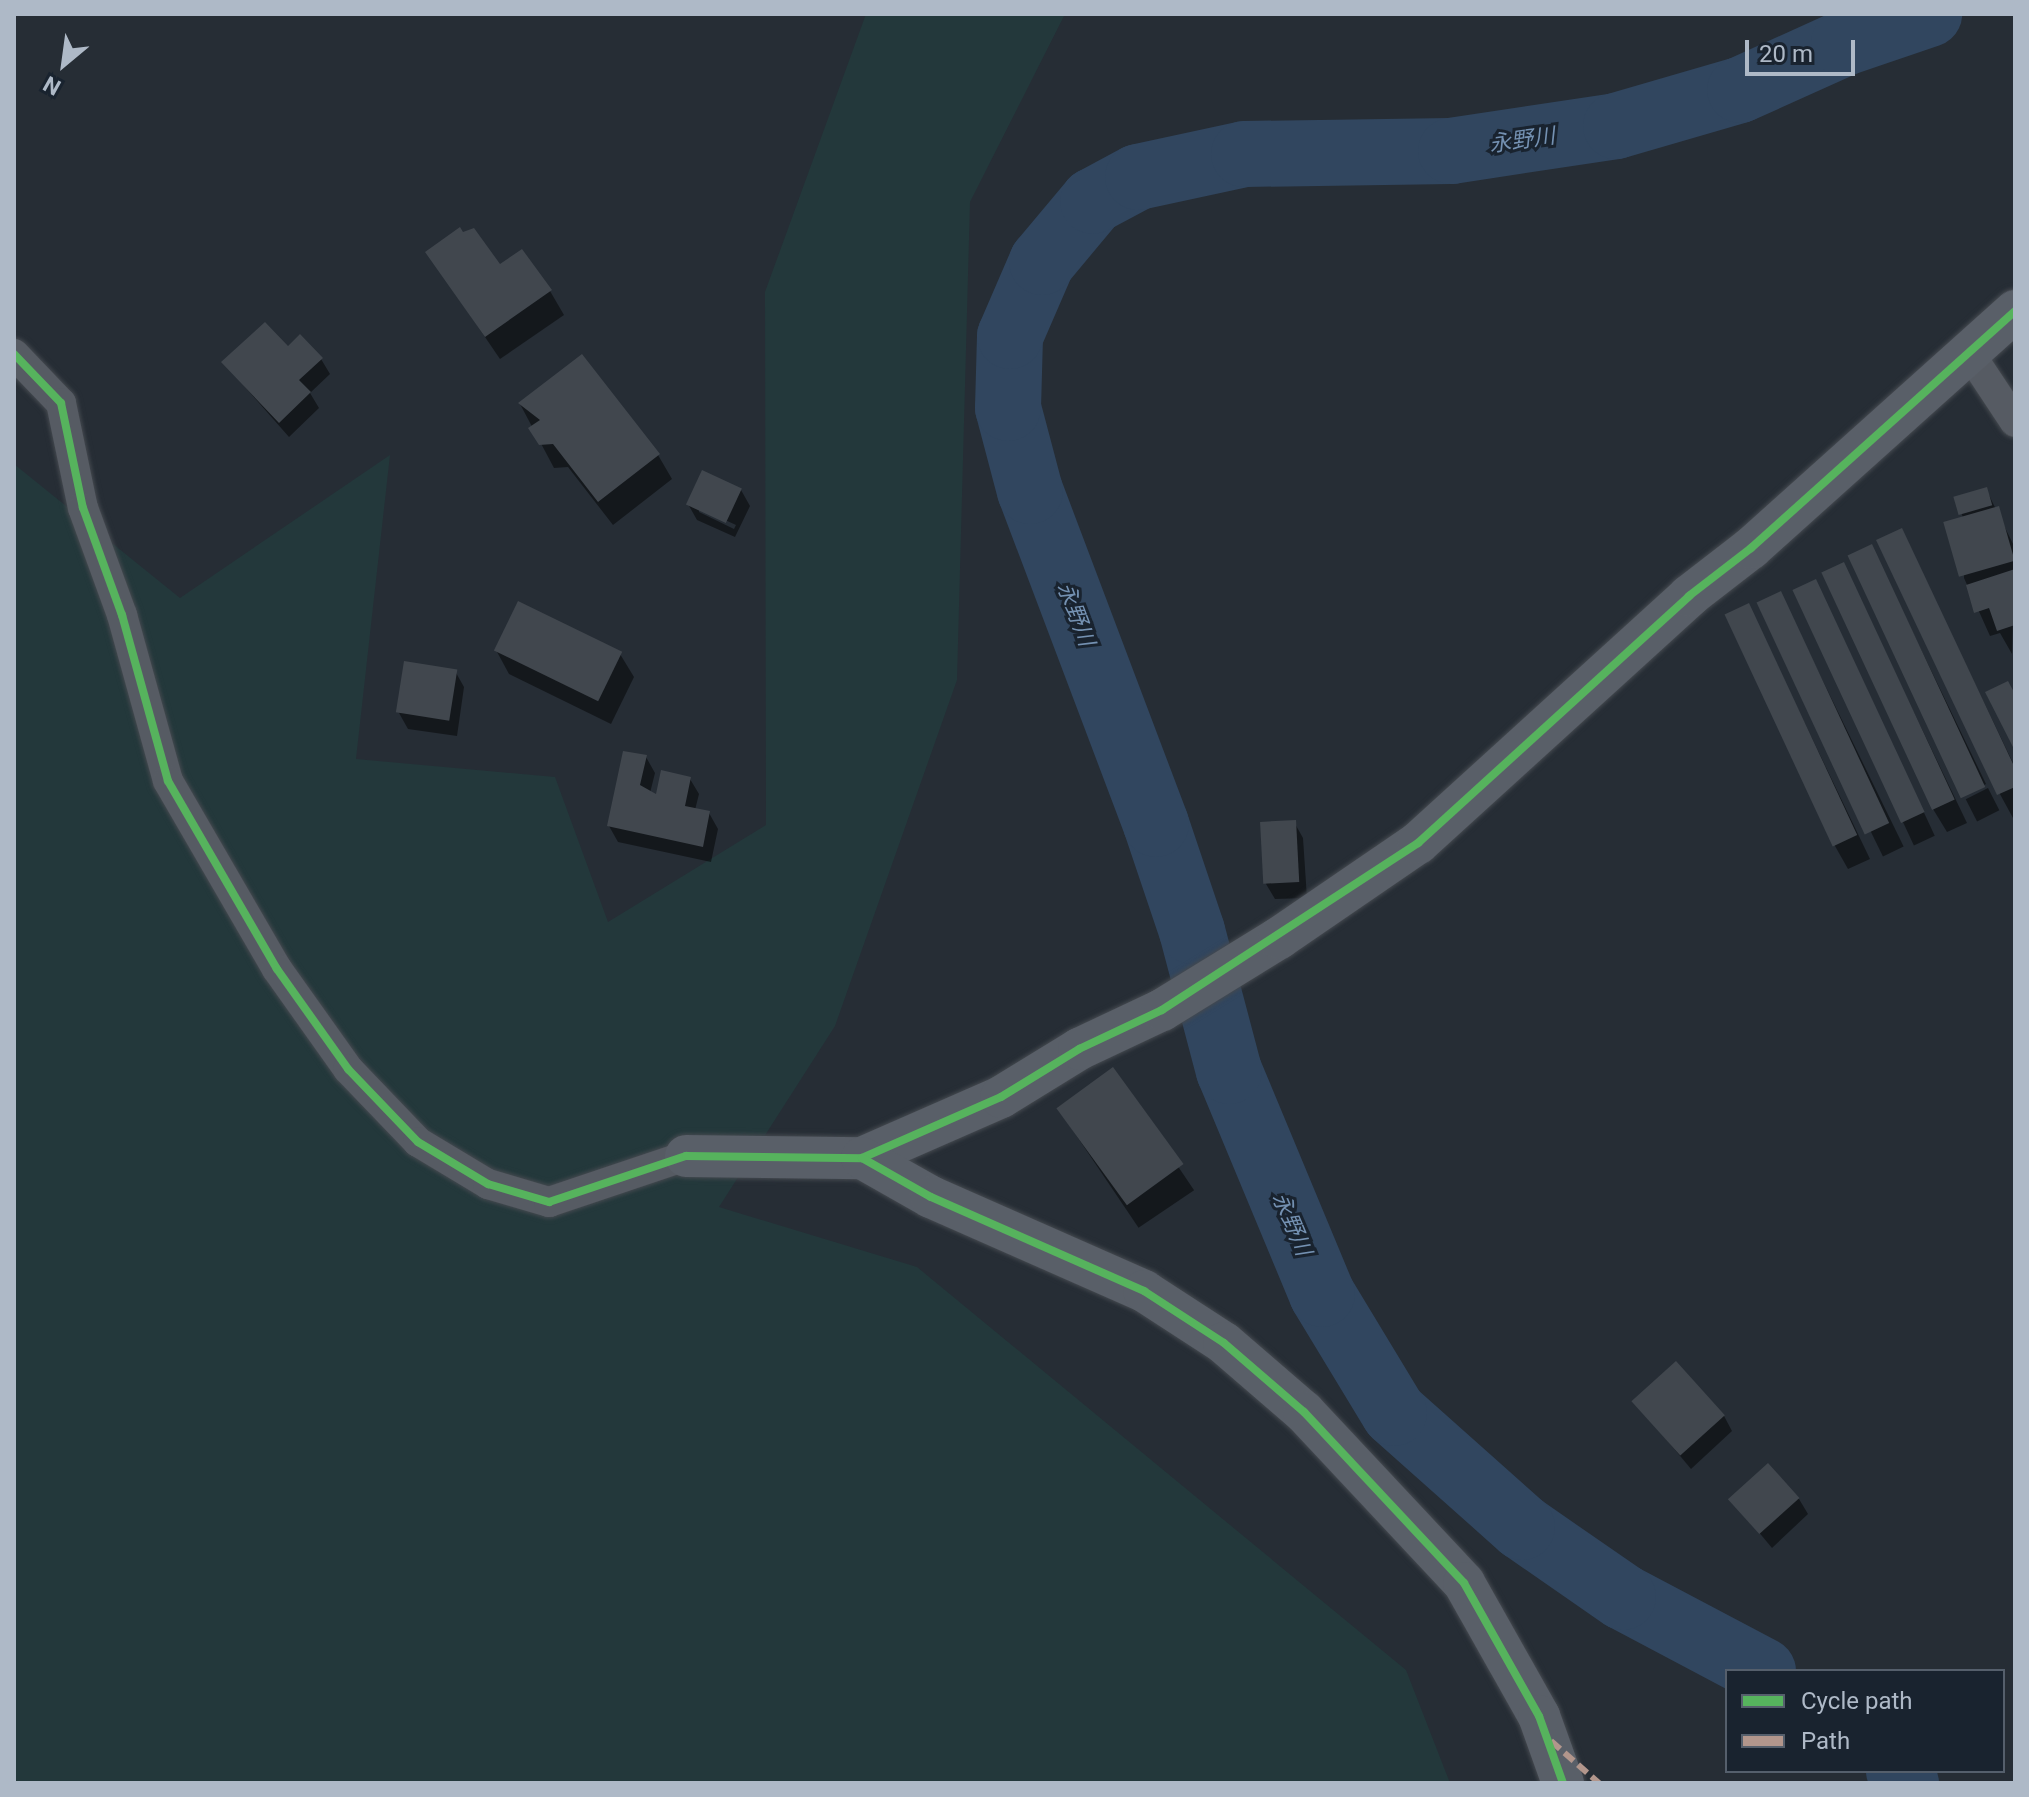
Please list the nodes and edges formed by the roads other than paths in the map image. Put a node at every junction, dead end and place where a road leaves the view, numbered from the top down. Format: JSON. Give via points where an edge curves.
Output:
{"nodes":[{"id":1,"x":2015,"y":311,"type":"edge"},
{"id":2,"x":1968,"y":351,"type":"junction"},
{"id":3,"x":14,"y":354,"type":"edge"},
{"id":4,"x":2015,"y":422,"type":"edge"},
{"id":5,"x":686,"y":1156,"type":"joint"},
{"id":6,"x":862,"y":1158,"type":"junction"},
{"id":7,"x":1563,"y":1783,"type":"edge"}],
"edges":[{"from":1,"to":2,"type":"street"},
{"from":2,"to":4,"type":"street"},
{"from":2,"to":6,"type":"street","via":[[1418,843],[1162,1010],[1079,1049],[1001,1097]]},
{"from":3,"to":5,"type":"street","via":[[61,403],[83,508],[122,615],[168,781],[277,969],[348,1069],[418,1142],[488,1184],[549,1202]]},
{"from":5,"to":6,"type":"street"},
{"from":6,"to":7,"type":"street","via":[[931,1197],[1144,1291],[1224,1343],[1304,1412],[1464,1583],[1539,1716]]}]}
